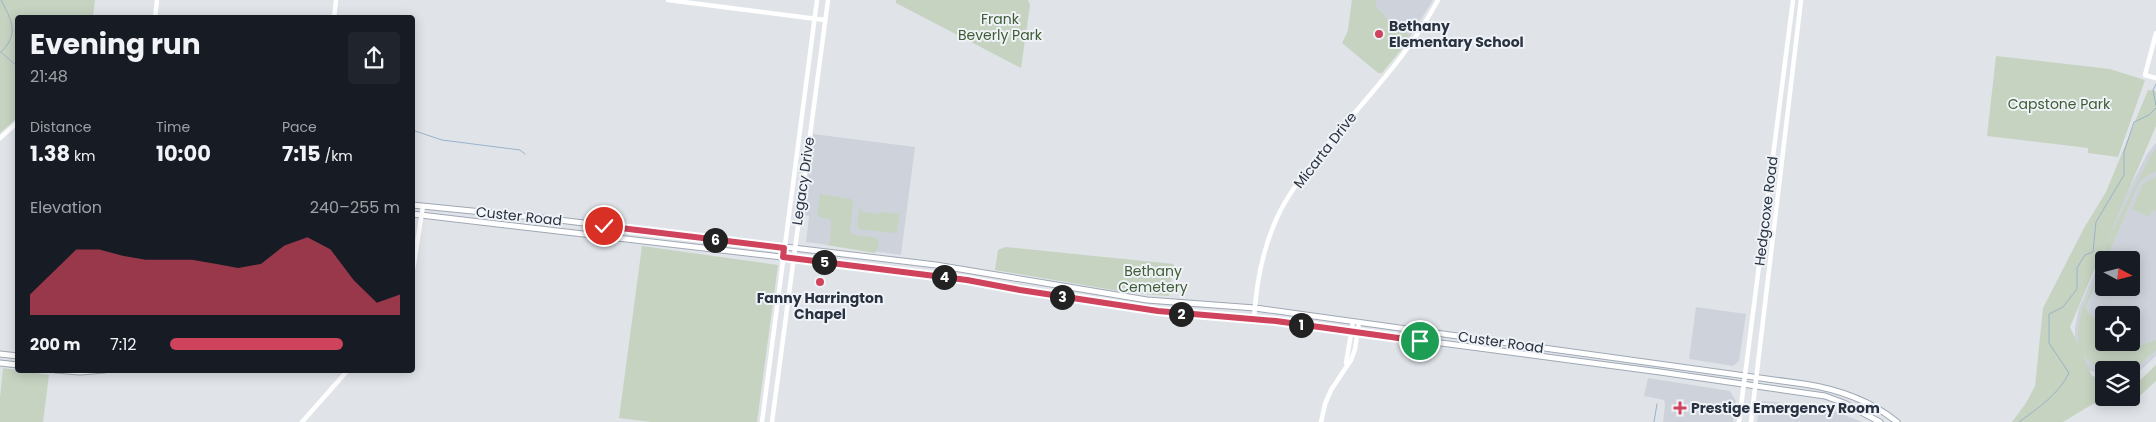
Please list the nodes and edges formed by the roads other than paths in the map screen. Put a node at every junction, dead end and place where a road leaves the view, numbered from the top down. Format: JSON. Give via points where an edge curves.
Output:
{"nodes":[{"id":1,"x":157,"y":0,"type":"edge"},
{"id":2,"x":336,"y":0,"type":"edge"},
{"id":3,"x":668,"y":0,"type":"edge"},
{"id":4,"x":817,"y":0,"type":"edge"},
{"id":5,"x":828,"y":0,"type":"edge"},
{"id":6,"x":1438,"y":0,"type":"edge"},
{"id":7,"x":1793,"y":0,"type":"edge"},
{"id":8,"x":1802,"y":0,"type":"edge"},
{"id":9,"x":155,"y":15,"type":"edge"},
{"id":10,"x":334,"y":15,"type":"edge"},
{"id":11,"x":815,"y":18,"type":"junction"},
{"id":12,"x":825,"y":20,"type":"junction"},
{"id":13,"x":2156,"y":33,"type":"edge"},
{"id":14,"x":2156,"y":78,"type":"edge"},
{"id":15,"x":15,"y":125,"type":"edge"},
{"id":16,"x":0,"y":138,"type":"edge"},
{"id":17,"x":795,"y":164,"type":"junction"},
{"id":18,"x":806,"y":165,"type":"junction"},
{"id":19,"x":415,"y":205,"type":"edge"},
{"id":20,"x":423,"y":206,"type":"junction"},
{"id":21,"x":415,"y":214,"type":"edge"},
{"id":22,"x":496,"y":214,"type":"junction"},
{"id":23,"x":422,"y":215,"type":"junction"},
{"id":24,"x":495,"y":223,"type":"junction"},
{"id":25,"x":716,"y":240,"type":"junction"},
{"id":26,"x":784,"y":248,"type":"junction"},
{"id":27,"x":794,"y":249,"type":"junction"},
{"id":28,"x":715,"y":250,"type":"junction"},
{"id":29,"x":783,"y":257,"type":"junction"},
{"id":30,"x":415,"y":258,"type":"edge"},
{"id":31,"x":792,"y":259,"type":"junction"},
{"id":32,"x":882,"y":259,"type":"junction"},
{"id":33,"x":880,"y":269,"type":"junction"},
{"id":34,"x":1758,"y":271,"type":"junction"},
{"id":35,"x":1769,"y":273,"type":"junction"},
{"id":36,"x":1255,"y":308,"type":"junction"},
{"id":37,"x":1254,"y":319,"type":"junction"},
{"id":38,"x":1356,"y":322,"type":"junction"},
{"id":39,"x":774,"y":325,"type":"junction"},
{"id":40,"x":784,"y":326,"type":"junction"},
{"id":41,"x":1355,"y":332,"type":"junction"},
{"id":42,"x":1,"y":354,"type":"edge"},
{"id":43,"x":15,"y":356,"type":"edge"},
{"id":44,"x":1,"y":363,"type":"edge"},
{"id":45,"x":15,"y":365,"type":"edge"},
{"id":46,"x":1677,"y":365,"type":"junction"},
{"id":47,"x":345,"y":373,"type":"edge"},
{"id":48,"x":1676,"y":374,"type":"junction"},
{"id":49,"x":1745,"y":376,"type":"junction"},
{"id":50,"x":1756,"y":377,"type":"junction"},
{"id":51,"x":1744,"y":384,"type":"junction"},
{"id":52,"x":1755,"y":386,"type":"junction"},
{"id":53,"x":302,"y":422,"type":"edge"},
{"id":54,"x":762,"y":422,"type":"edge"},
{"id":55,"x":772,"y":422,"type":"edge"},
{"id":56,"x":1321,"y":422,"type":"edge"},
{"id":57,"x":1740,"y":422,"type":"edge"},
{"id":58,"x":1751,"y":422,"type":"edge"},
{"id":59,"x":1880,"y":422,"type":"edge"},
{"id":60,"x":1897,"y":422,"type":"edge"}],
"edges":[{"from":1,"to":9,"type":"main road"},
{"from":2,"to":10,"type":"main road"},
{"from":3,"to":11,"type":"main road"},
{"from":4,"to":11,"type":"main road","name":"Legacy Drive"},
{"from":5,"to":12,"type":"main road","name":"Legacy Drive"},
{"from":6,"to":36,"type":"main road","name":"Micarta Drive","via":[[1404,55],[1302,176],[1276,219],[1262,261]]},
{"from":7,"to":34,"type":"main road","name":"Hedgcoxe Road"},
{"from":8,"to":35,"type":"main road","name":"Hedgcoxe Road"},
{"from":11,"to":12,"type":"main road"},
{"from":11,"to":17,"type":"main road","name":"Legacy Drive"},
{"from":12,"to":18,"type":"main road","name":"Legacy Drive"},
{"from":13,"to":14,"type":"main road","via":[[2147,75]]},
{"from":15,"to":16,"type":"main road"},
{"from":17,"to":18,"type":"main road"},
{"from":17,"to":26,"type":"main road","name":"Legacy Drive"},
{"from":18,"to":27,"type":"main road","name":"Legacy Drive"},
{"from":19,"to":20,"type":"main road","name":"Custer Road"},
{"from":20,"to":22,"type":"main road","name":"Custer Road"},
{"from":20,"to":23,"type":"main road"},
{"from":21,"to":23,"type":"main road","name":"Custer Road"},
{"from":22,"to":24,"type":"main road"},
{"from":22,"to":25,"type":"main road","name":"Custer Road"},
{"from":23,"to":24,"type":"main road","name":"Custer Road"},
{"from":23,"to":30,"type":"main road"},
{"from":24,"to":28,"type":"main road","name":"Custer Road"},
{"from":25,"to":26,"type":"main road","name":"Custer Road"},
{"from":25,"to":28,"type":"main road"},
{"from":26,"to":27,"type":"main road","name":"Custer Road"},
{"from":26,"to":29,"type":"main road","name":"Legacy Drive"},
{"from":27,"to":31,"type":"main road","name":"Legacy Drive"},
{"from":27,"to":32,"type":"main road","name":"Custer Road"},
{"from":28,"to":29,"type":"main road","name":"Custer Road"},
{"from":29,"to":31,"type":"main road","name":"Custer Road"},
{"from":29,"to":39,"type":"main road","name":"Legacy Drive"},
{"from":31,"to":33,"type":"main road","name":"Custer Road"},
{"from":31,"to":40,"type":"main road","name":"Legacy Drive"},
{"from":32,"to":33,"type":"main road"},
{"from":32,"to":36,"type":"main road","name":"Custer Road","via":[[1147,300]]},
{"from":33,"to":37,"type":"main road","name":"Custer Road","via":[[1158,311]]},
{"from":34,"to":35,"type":"main road"},
{"from":34,"to":49,"type":"main road","name":"Hedgcoxe Road"},
{"from":35,"to":50,"type":"main road","name":"Hedgcoxe Road"},
{"from":36,"to":37,"type":"main road","name":"Micarta Drive"},
{"from":36,"to":38,"type":"main road","name":"Custer Road"},
{"from":37,"to":41,"type":"main road","name":"Custer Road"},
{"from":38,"to":41,"type":"main road"},
{"from":38,"to":46,"type":"main road","name":"Custer Road"},
{"from":39,"to":40,"type":"main road"},
{"from":39,"to":54,"type":"main road","name":"Legacy Drive"},
{"from":40,"to":55,"type":"main road","name":"Legacy Drive"},
{"from":41,"to":48,"type":"main road","name":"Custer Road"},
{"from":41,"to":56,"type":"main road","via":[[1346,367],[1328,397]]},
{"from":42,"to":43,"type":"main road"},
{"from":42,"to":44,"type":"main road"},
{"from":44,"to":45,"type":"main road"},
{"from":46,"to":48,"type":"main road"},
{"from":46,"to":49,"type":"main road","name":"Custer Road"},
{"from":47,"to":53,"type":"main road"},
{"from":48,"to":51,"type":"main road","name":"Custer Road"},
{"from":49,"to":50,"type":"main road","name":"Custer Road"},
{"from":49,"to":51,"type":"main road","name":"Hedgcoxe Road"},
{"from":50,"to":52,"type":"main road","name":"Hedgcoxe Road"},
{"from":50,"to":60,"type":"main road","name":"Custer Road","via":[[1840,392],[1872,406]]},
{"from":51,"to":52,"type":"main road","name":"Custer Road"},
{"from":51,"to":57,"type":"main road","name":"Hedgcoxe Road"},
{"from":52,"to":58,"type":"main road","name":"Hedgcoxe Road"},
{"from":52,"to":59,"type":"main road","name":"Custer Road","via":[[1824,396]]}]}
